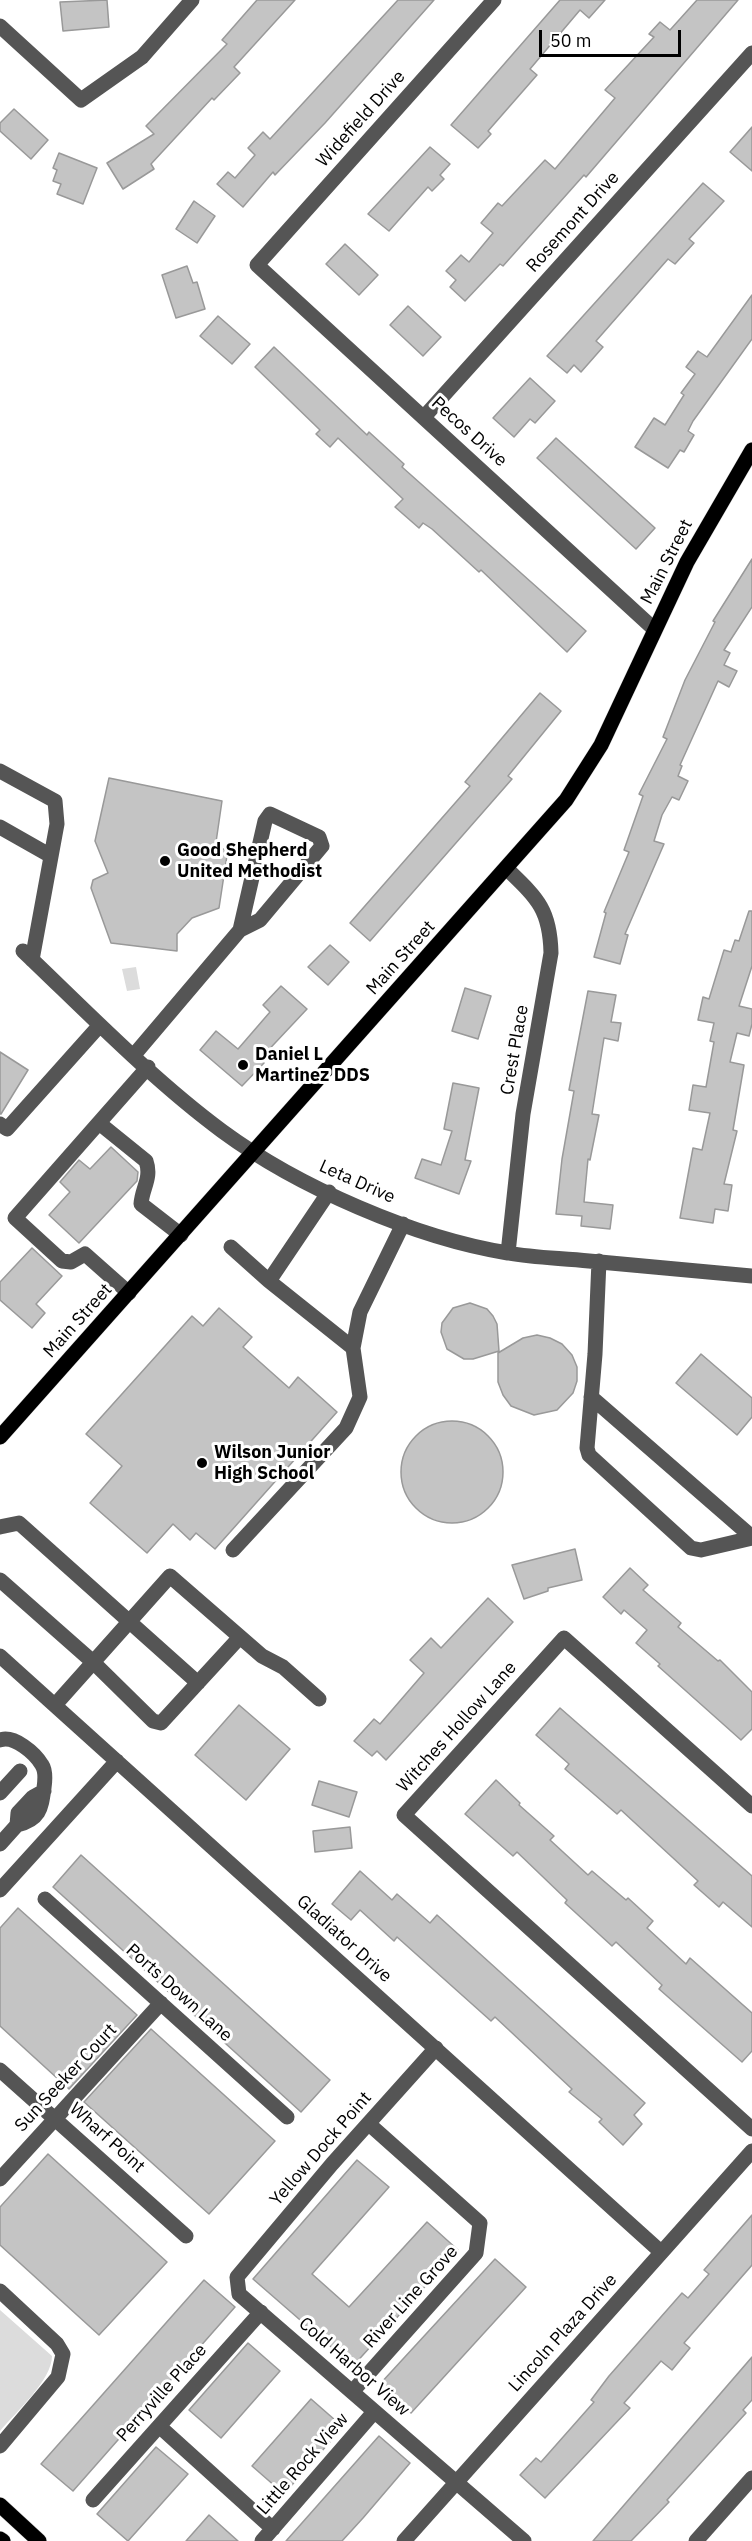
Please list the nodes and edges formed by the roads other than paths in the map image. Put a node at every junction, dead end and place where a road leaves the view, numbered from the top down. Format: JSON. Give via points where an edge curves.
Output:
{"nodes":[{"id":1,"x":192,"y":0,"type":"edge"},
{"id":2,"x":494,"y":0,"type":"edge"},
{"id":3,"x":0,"y":26,"type":"edge"},
{"id":4,"x":752,"y":53,"type":"edge"},
{"id":5,"x":257,"y":265,"type":"joint"},
{"id":6,"x":424,"y":417,"type":"junction"},
{"id":7,"x":752,"y":450,"type":"edge"},
{"id":8,"x":654,"y":629,"type":"junction"},
{"id":9,"x":0,"y":771,"type":"edge"},
{"id":10,"x":0,"y":827,"type":"edge"},
{"id":11,"x":51,"y":856,"type":"junction"},
{"id":12,"x":507,"y":870,"type":"junction"},
{"id":13,"x":240,"y":930,"type":"junction"},
{"id":14,"x":100,"y":1025,"type":"junction"},
{"id":15,"x":134,"y":1055,"type":"junction"},
{"id":16,"x":148,"y":1067,"type":"junction"},
{"id":17,"x":99,"y":1123,"type":"junction"},
{"id":18,"x":2,"y":1130,"type":"edge"},
{"id":19,"x":254,"y":1153,"type":"junction"},
{"id":20,"x":330,"y":1192,"type":"junction"},
{"id":21,"x":403,"y":1224,"type":"junction"},
{"id":22,"x":181,"y":1235,"type":"junction"},
{"id":23,"x":231,"y":1247,"type":"dead end"},
{"id":24,"x":508,"y":1253,"type":"junction"},
{"id":25,"x":599,"y":1262,"type":"junction"},
{"id":26,"x":752,"y":1276,"type":"edge"},
{"id":27,"x":269,"y":1281,"type":"junction"},
{"id":28,"x":129,"y":1293,"type":"junction"},
{"id":29,"x":353,"y":1348,"type":"junction"},
{"id":30,"x":591,"y":1397,"type":"junction"},
{"id":31,"x":0,"y":1437,"type":"edge"},
{"id":32,"x":0,"y":1527,"type":"edge"},
{"id":33,"x":752,"y":1538,"type":"edge"},
{"id":34,"x":233,"y":1550,"type":"dead end"},
{"id":35,"x":0,"y":1580,"type":"edge"},
{"id":36,"x":130,"y":1621,"type":"junction"},
{"id":37,"x":240,"y":1637,"type":"junction"},
{"id":38,"x":0,"y":1656,"type":"edge"},
{"id":39,"x":93,"y":1662,"type":"junction"},
{"id":40,"x":198,"y":1683,"type":"junction"},
{"id":41,"x":319,"y":1700,"type":"dead end"},
{"id":42,"x":55,"y":1705,"type":"junction"},
{"id":43,"x":0,"y":1740,"type":"edge"},
{"id":44,"x":117,"y":1761,"type":"junction"},
{"id":45,"x":20,"y":1771,"type":"dead end"},
{"id":46,"x":0,"y":1793,"type":"edge"},
{"id":47,"x":752,"y":1806,"type":"edge"},
{"id":48,"x":0,"y":1844,"type":"edge"},
{"id":49,"x":0,"y":1890,"type":"edge"},
{"id":50,"x":45,"y":1899,"type":"dead end"},
{"id":51,"x":161,"y":2003,"type":"junction"},
{"id":52,"x":436,"y":2048,"type":"junction"},
{"id":53,"x":0,"y":2070,"type":"edge"},
{"id":54,"x":287,"y":2117,"type":"dead end"},
{"id":55,"x":56,"y":2118,"type":"junction"},
{"id":56,"x":369,"y":2124,"type":"junction"},
{"id":57,"x":752,"y":2129,"type":"edge"},
{"id":58,"x":752,"y":2151,"type":"edge"},
{"id":59,"x":0,"y":2179,"type":"edge"},
{"id":60,"x":186,"y":2236,"type":"dead end"},
{"id":61,"x":661,"y":2252,"type":"junction"},
{"id":62,"x":237,"y":2277,"type":"joint"},
{"id":63,"x":0,"y":2291,"type":"edge"},
{"id":64,"x":261,"y":2312,"type":"junction"},
{"id":65,"x":352,"y":2392,"type":"junction"},
{"id":66,"x":374,"y":2412,"type":"junction"},
{"id":67,"x":159,"y":2426,"type":"junction"},
{"id":68,"x":0,"y":2446,"type":"edge"},
{"id":69,"x":752,"y":2478,"type":"edge"},
{"id":70,"x":457,"y":2482,"type":"junction"},
{"id":71,"x":93,"y":2500,"type":"dead end"},
{"id":72,"x":0,"y":2505,"type":"edge"},
{"id":73,"x":273,"y":2529,"type":"junction"},
{"id":74,"x":39,"y":2541,"type":"edge"},
{"id":75,"x":262,"y":2541,"type":"edge"},
{"id":76,"x":404,"y":2541,"type":"edge"},
{"id":77,"x":524,"y":2541,"type":"edge"},
{"id":78,"x":696,"y":2541,"type":"edge"}],
"edges":[{"from":1,"to":3,"type":"street","via":[[142,57],[81,100]]},
{"from":2,"to":5,"type":"street","name":"Widefield Drive"},
{"from":4,"to":6,"type":"street","name":"Rosemont Drive"},
{"from":5,"to":6,"type":"street","name":"Pecos Drive"},
{"from":6,"to":8,"type":"street","name":"Pecos Drive"},
{"from":7,"to":8,"type":"main road","name":"Main Street","via":[[687,562]]},
{"from":8,"to":12,"type":"main road","name":"Main Street","via":[[601,745],[584,773]]},
{"from":9,"to":11,"type":"street","via":[[56,801],[57,824]]},
{"from":10,"to":11,"type":"street"},
{"from":11,"to":14,"type":"street","name":"Leta Drive","via":[[28,956]]},
{"from":12,"to":19,"type":"main road","name":"Main Street"},
{"from":12,"to":24,"type":"street","name":"Crest Place","via":[[545,910],[552,953],[524,1114]]},
{"from":13,"to":13,"type":"street","via":[[265,821],[270,814],[319,837],[322,846],[260,920]]},
{"from":13,"to":15,"type":"street"},
{"from":14,"to":15,"type":"street","name":"Leta Drive"},
{"from":14,"to":18,"type":"street"},
{"from":15,"to":16,"type":"street","name":"Leta Drive"},
{"from":16,"to":17,"type":"street"},
{"from":16,"to":19,"type":"street","name":"Leta Drive"},
{"from":17,"to":22,"type":"street","via":[[146,1161],[148,1182],[141,1204]]},
{"from":17,"to":28,"type":"street","via":[[15,1218],[62,1261],[71,1262],[86,1254]]},
{"from":19,"to":20,"type":"street","name":"Leta Drive"},
{"from":19,"to":22,"type":"main road","name":"Main Street"},
{"from":20,"to":21,"type":"street","name":"Leta Drive"},
{"from":20,"to":27,"type":"street"},
{"from":21,"to":24,"type":"street","name":"Leta Drive"},
{"from":21,"to":29,"type":"street","via":[[360,1312]]},
{"from":22,"to":28,"type":"main road","name":"Main Street"},
{"from":23,"to":27,"type":"street"},
{"from":24,"to":25,"type":"street","name":"Leta Drive"},
{"from":25,"to":26,"type":"street","name":"Leta Drive"},
{"from":25,"to":30,"type":"street"},
{"from":27,"to":29,"type":"street"},
{"from":28,"to":31,"type":"main road","name":"Main Street"},
{"from":29,"to":34,"type":"street","via":[[360,1397],[346,1428]]},
{"from":30,"to":33,"type":"street"},
{"from":30,"to":33,"type":"street","via":[[589,1455],[691,1548],[701,1551]]},
{"from":32,"to":36,"type":"street","via":[[19,1522]]},
{"from":35,"to":39,"type":"street"},
{"from":36,"to":37,"type":"street","via":[[170,1576]]},
{"from":36,"to":39,"type":"street"},
{"from":36,"to":40,"type":"street"},
{"from":37,"to":40,"type":"street"},
{"from":37,"to":41,"type":"street","via":[[283,1667]]},
{"from":38,"to":42,"type":"street","name":"Gladiator Drive"},
{"from":39,"to":40,"type":"street","via":[[153,1721],[161,1723]]},
{"from":39,"to":42,"type":"street"},
{"from":42,"to":44,"type":"street","name":"Gladiator Drive"},
{"from":43,"to":48,"type":"street","via":[[17,1741],[43,1766],[44,1791],[43,1806]]},
{"from":44,"to":49,"type":"street"},
{"from":44,"to":52,"type":"street","name":"Gladiator Drive"},
{"from":45,"to":46,"type":"street"},
{"from":47,"to":57,"type":"street","name":"Witches Hollow Lane","via":[[564,1638],[404,1815]]},
{"from":50,"to":51,"type":"street","name":"Ports Down Lane"},
{"from":51,"to":54,"type":"street","name":"Ports Down Lane"},
{"from":51,"to":55,"type":"street","name":"Sun Seeker Court"},
{"from":52,"to":56,"type":"street","name":"Yellow Dock Point"},
{"from":52,"to":61,"type":"street","name":"Gladiator Drive"},
{"from":53,"to":55,"type":"street","name":"Wharf Point"},
{"from":55,"to":59,"type":"street","name":"Sun Seeker Court"},
{"from":55,"to":60,"type":"street","name":"Wharf Point"},
{"from":56,"to":62,"type":"street","name":"Yellow Dock Point"},
{"from":56,"to":65,"type":"street","name":"River Line Grove","via":[[480,2223],[476,2253]]},
{"from":58,"to":61,"type":"street","name":"Lincoln Plaza Drive"},
{"from":61,"to":70,"type":"street","name":"Lincoln Plaza Drive"},
{"from":62,"to":64,"type":"street","name":"Cold Harbor View","via":[[239,2294]]},
{"from":63,"to":68,"type":"street","via":[[63,2354],[58,2377]]},
{"from":64,"to":65,"type":"street","name":"Cold Harbor View"},
{"from":64,"to":67,"type":"street","name":"Perryville Place"},
{"from":65,"to":66,"type":"street","name":"Cold Harbor View"},
{"from":66,"to":70,"type":"street","name":"Cold Harbor View"},
{"from":66,"to":73,"type":"street","name":"Little Rock View"},
{"from":67,"to":71,"type":"street","name":"Perryville Place"},
{"from":67,"to":73,"type":"street"},
{"from":69,"to":78,"type":"street"},
{"from":70,"to":76,"type":"street","name":"Lincoln Plaza Drive"},
{"from":70,"to":77,"type":"street","name":"Cold Harbor View"},
{"from":72,"to":74,"type":"main road"},
{"from":73,"to":75,"type":"street","name":"Little Rock View"}]}
